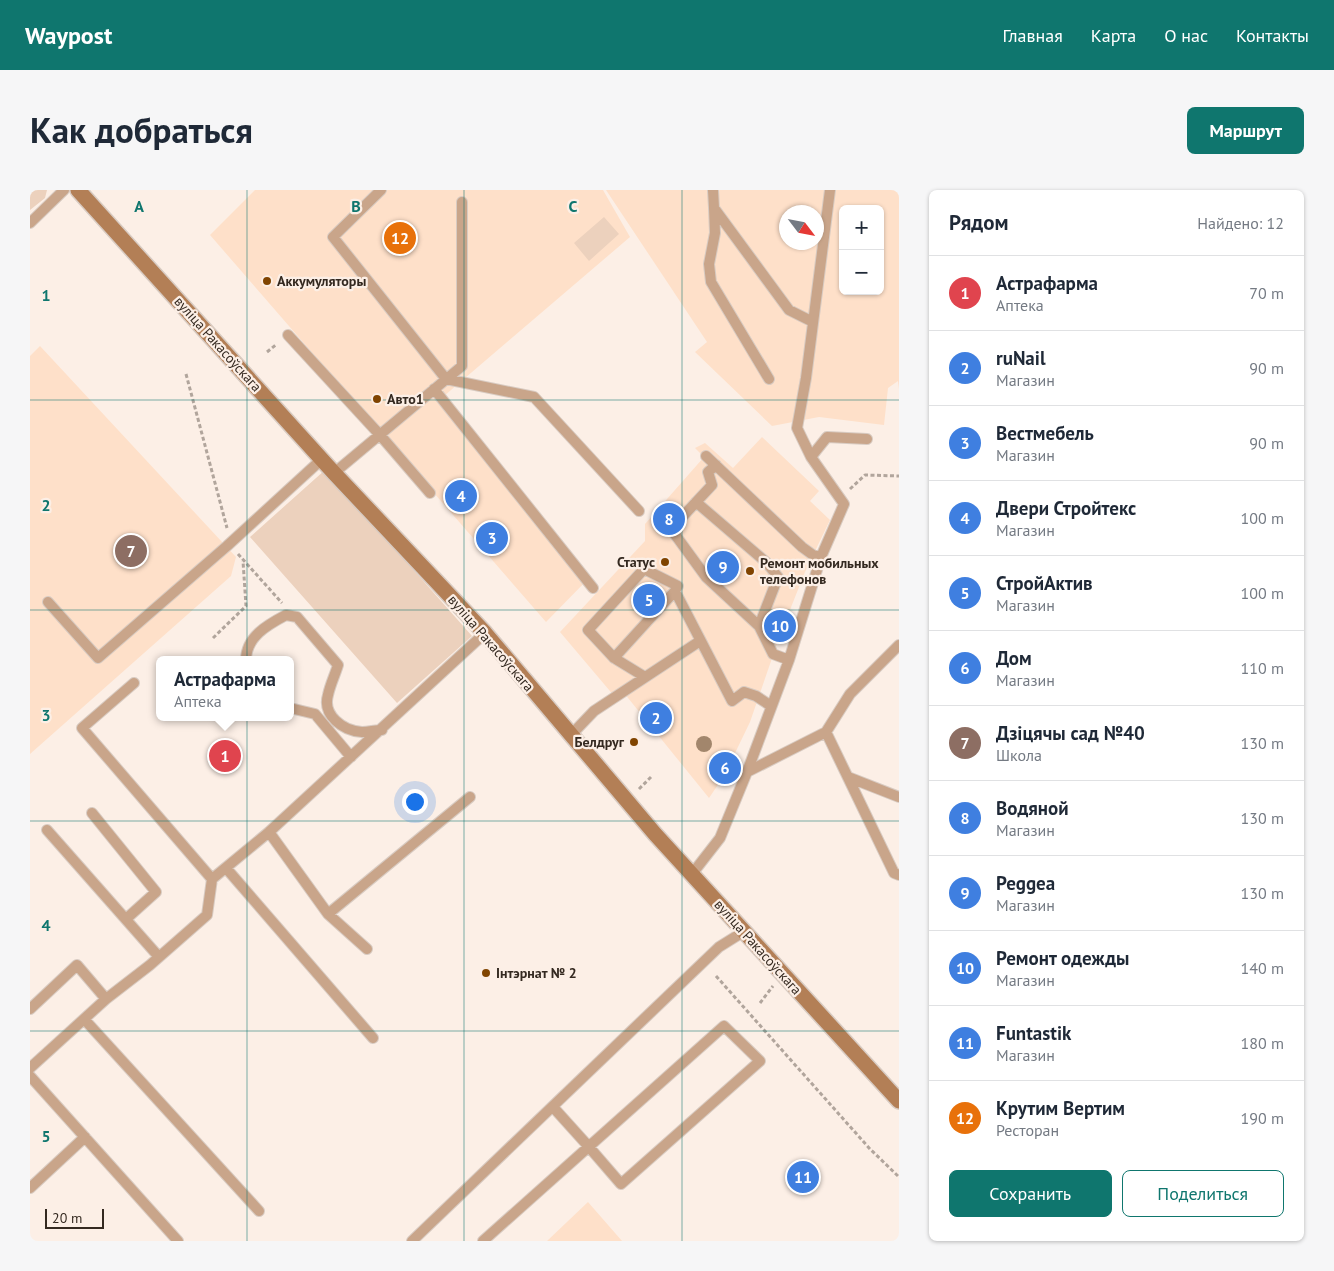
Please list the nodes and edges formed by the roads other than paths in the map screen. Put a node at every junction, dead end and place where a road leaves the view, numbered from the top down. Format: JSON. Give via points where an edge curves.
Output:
{"nodes":[{"id":1,"x":64,"y":190,"type":"edge"},
{"id":2,"x":78,"y":190,"type":"edge"},
{"id":3,"x":381,"y":190,"type":"edge"},
{"id":4,"x":713,"y":190,"type":"edge"},
{"id":5,"x":830,"y":190,"type":"edge"},
{"id":6,"x":462,"y":202,"type":"dead end"},
{"id":7,"x":714,"y":208,"type":"junction"},
{"id":8,"x":30,"y":223,"type":"edge"},
{"id":9,"x":813,"y":322,"type":"junction"},
{"id":10,"x":288,"y":335,"type":"dead end"},
{"id":11,"x":446,"y":379,"type":"junction"},
{"id":12,"x":769,"y":379,"type":"dead end"},
{"id":13,"x":434,"y":389,"type":"junction"},
{"id":14,"x":380,"y":435,"type":"junction"},
{"id":15,"x":867,"y":439,"type":"dead end"},
{"id":16,"x":706,"y":456,"type":"dead end"},
{"id":17,"x":811,"y":457,"type":"junction"},
{"id":18,"x":322,"y":460,"type":"junction"},
{"id":19,"x":716,"y":465,"type":"junction"},
{"id":20,"x":334,"y":473,"type":"junction"},
{"id":21,"x":430,"y":493,"type":"dead end"},
{"id":22,"x":696,"y":502,"type":"junction"},
{"id":23,"x":639,"y":511,"type":"dead end"},
{"id":24,"x":821,"y":557,"type":"junction"},
{"id":25,"x":593,"y":588,"type":"dead end"},
{"id":26,"x":675,"y":591,"type":"junction"},
{"id":27,"x":48,"y":602,"type":"dead end"},
{"id":28,"x":759,"y":626,"type":"junction"},
{"id":29,"x":485,"y":633,"type":"junction"},
{"id":30,"x":700,"y":641,"type":"junction"},
{"id":31,"x":899,"y":645,"type":"edge"},
{"id":32,"x":246,"y":656,"type":"edge"},
{"id":33,"x":614,"y":658,"type":"junction"},
{"id":34,"x":789,"y":660,"type":"junction"},
{"id":35,"x":645,"y":677,"type":"junction"},
{"id":36,"x":134,"y":683,"type":"dead end"},
{"id":37,"x":771,"y":706,"type":"junction"},
{"id":38,"x":294,"y":709,"type":"edge"},
{"id":39,"x":382,"y":730,"type":"junction"},
{"id":40,"x":826,"y":732,"type":"junction"},
{"id":41,"x":571,"y":735,"type":"junction"},
{"id":42,"x":351,"y":757,"type":"junction"},
{"id":43,"x":747,"y":772,"type":"junction"},
{"id":44,"x":848,"y":776,"type":"junction"},
{"id":45,"x":470,"y":797,"type":"dead end"},
{"id":46,"x":899,"y":797,"type":"edge"},
{"id":47,"x":92,"y":813,"type":"dead end"},
{"id":48,"x":47,"y":830,"type":"dead end"},
{"id":49,"x":269,"y":832,"type":"junction"},
{"id":50,"x":226,"y":868,"type":"junction"},
{"id":51,"x":692,"y":874,"type":"junction"},
{"id":52,"x":899,"y":875,"type":"edge"},
{"id":53,"x":212,"y":879,"type":"junction"},
{"id":54,"x":328,"y":914,"type":"junction"},
{"id":55,"x":126,"y":919,"type":"junction"},
{"id":56,"x":743,"y":932,"type":"junction"},
{"id":57,"x":367,"y":949,"type":"dead end"},
{"id":58,"x":158,"y":957,"type":"junction"},
{"id":59,"x":106,"y":999,"type":"junction"},
{"id":60,"x":30,"y":1009,"type":"edge"},
{"id":61,"x":84,"y":1019,"type":"junction"},
{"id":62,"x":373,"y":1038,"type":"dead end"},
{"id":63,"x":30,"y":1068,"type":"edge"},
{"id":64,"x":30,"y":1076,"type":"edge"},
{"id":65,"x":899,"y":1101,"type":"edge"},
{"id":66,"x":553,"y":1107,"type":"junction"},
{"id":67,"x":85,"y":1137,"type":"junction"},
{"id":68,"x":588,"y":1147,"type":"junction"},
{"id":69,"x":30,"y":1188,"type":"edge"},
{"id":70,"x":259,"y":1211,"type":"dead end"},
{"id":71,"x":178,"y":1241,"type":"edge"},
{"id":72,"x":412,"y":1241,"type":"edge"},
{"id":73,"x":483,"y":1241,"type":"edge"}],
"edges":[{"from":1,"to":8,"type":"lane"},
{"from":2,"to":18,"type":"main road","name":"вуліца Ракасоўскага"},
{"from":3,"to":11,"type":"lane","via":[[333,237]]},
{"from":4,"to":7,"type":"lane"},
{"from":5,"to":9,"type":"lane"},
{"from":6,"to":11,"type":"lane","via":[[462,366]]},
{"from":7,"to":9,"type":"lane","via":[[789,310]]},
{"from":7,"to":12,"type":"lane","via":[[715,233],[709,264],[711,282]]},
{"from":9,"to":17,"type":"lane","via":[[797,428]]},
{"from":10,"to":14,"type":"lane"},
{"from":11,"to":13,"type":"lane"},
{"from":11,"to":23,"type":"lane","via":[[534,397]]},
{"from":13,"to":14,"type":"lane"},
{"from":13,"to":25,"type":"lane"},
{"from":14,"to":20,"type":"lane"},
{"from":14,"to":21,"type":"lane"},
{"from":15,"to":17,"type":"lane","via":[[827,437]]},
{"from":16,"to":19,"type":"lane"},
{"from":17,"to":24,"type":"lane","via":[[844,504]]},
{"from":18,"to":20,"type":"main road","name":"вуліца Ракасоўскага"},
{"from":18,"to":27,"type":"lane","via":[[98,658]]},
{"from":19,"to":22,"type":"lane","via":[[708,472],[712,485]]},
{"from":19,"to":24,"type":"lane","via":[[802,548]]},
{"from":20,"to":29,"type":"main road","name":"вуліца Ракасоўскага"},
{"from":22,"to":28,"type":"lane","via":[[767,563],[778,578]]},
{"from":22,"to":28,"type":"lane","via":[[671,529],[706,577]]},
{"from":24,"to":34,"type":"lane"},
{"from":26,"to":30,"type":"lane"},
{"from":26,"to":33,"type":"lane"},
{"from":26,"to":33,"type":"lane","via":[[678,586],[644,569],[588,630]]},
{"from":28,"to":34,"type":"lane","via":[[773,654]]},
{"from":29,"to":39,"type":"lane"},
{"from":29,"to":41,"type":"main road","name":"вуліца Ракасоўскага"},
{"from":30,"to":35,"type":"lane"},
{"from":30,"to":37,"type":"lane","via":[[732,701],[744,692]]},
{"from":31,"to":40,"type":"lane","via":[[850,694]]},
{"from":32,"to":39,"type":"lane","via":[[246,649],[255,636],[286,615],[297,617],[338,665],[327,695],[326,708],[335,721],[361,732]]},
{"from":33,"to":35,"type":"lane"},
{"from":34,"to":37,"type":"lane"},
{"from":35,"to":41,"type":"lane","via":[[594,712]]},
{"from":36,"to":53,"type":"lane","via":[[82,728]]},
{"from":37,"to":43,"type":"lane"},
{"from":38,"to":42,"type":"lane","via":[[315,714]]},
{"from":39,"to":42,"type":"lane"},
{"from":40,"to":43,"type":"lane"},
{"from":40,"to":44,"type":"lane"},
{"from":41,"to":51,"type":"main road","name":"вуліца Ракасоўскага"},
{"from":42,"to":49,"type":"lane"},
{"from":43,"to":51,"type":"lane","via":[[720,838]]},
{"from":44,"to":46,"type":"lane"},
{"from":44,"to":52,"type":"lane","via":[[894,873]]},
{"from":45,"to":54,"type":"lane"},
{"from":47,"to":55,"type":"lane","via":[[156,892]]},
{"from":48,"to":55,"type":"lane"},
{"from":49,"to":50,"type":"lane"},
{"from":49,"to":54,"type":"lane"},
{"from":50,"to":53,"type":"lane"},
{"from":50,"to":62,"type":"lane"},
{"from":51,"to":56,"type":"main road","name":"вуліца Ракасоўскага"},
{"from":53,"to":58,"type":"lane","via":[[207,915]]},
{"from":54,"to":57,"type":"lane"},
{"from":55,"to":58,"type":"lane"},
{"from":56,"to":65,"type":"main road","name":"вуліца Ракасоўскага"},
{"from":56,"to":66,"type":"lane","via":[[719,947]]},
{"from":58,"to":59,"type":"lane"},
{"from":59,"to":60,"type":"lane","via":[[77,965]]},
{"from":59,"to":61,"type":"lane"},
{"from":61,"to":63,"type":"lane"},
{"from":61,"to":70,"type":"lane"},
{"from":64,"to":67,"type":"lane"},
{"from":66,"to":68,"type":"lane"},
{"from":66,"to":72,"type":"lane"},
{"from":67,"to":69,"type":"lane"},
{"from":67,"to":71,"type":"lane"},
{"from":68,"to":68,"type":"lane","via":[[724,1026],[760,1061],[621,1184]]},
{"from":68,"to":73,"type":"lane"}]}
